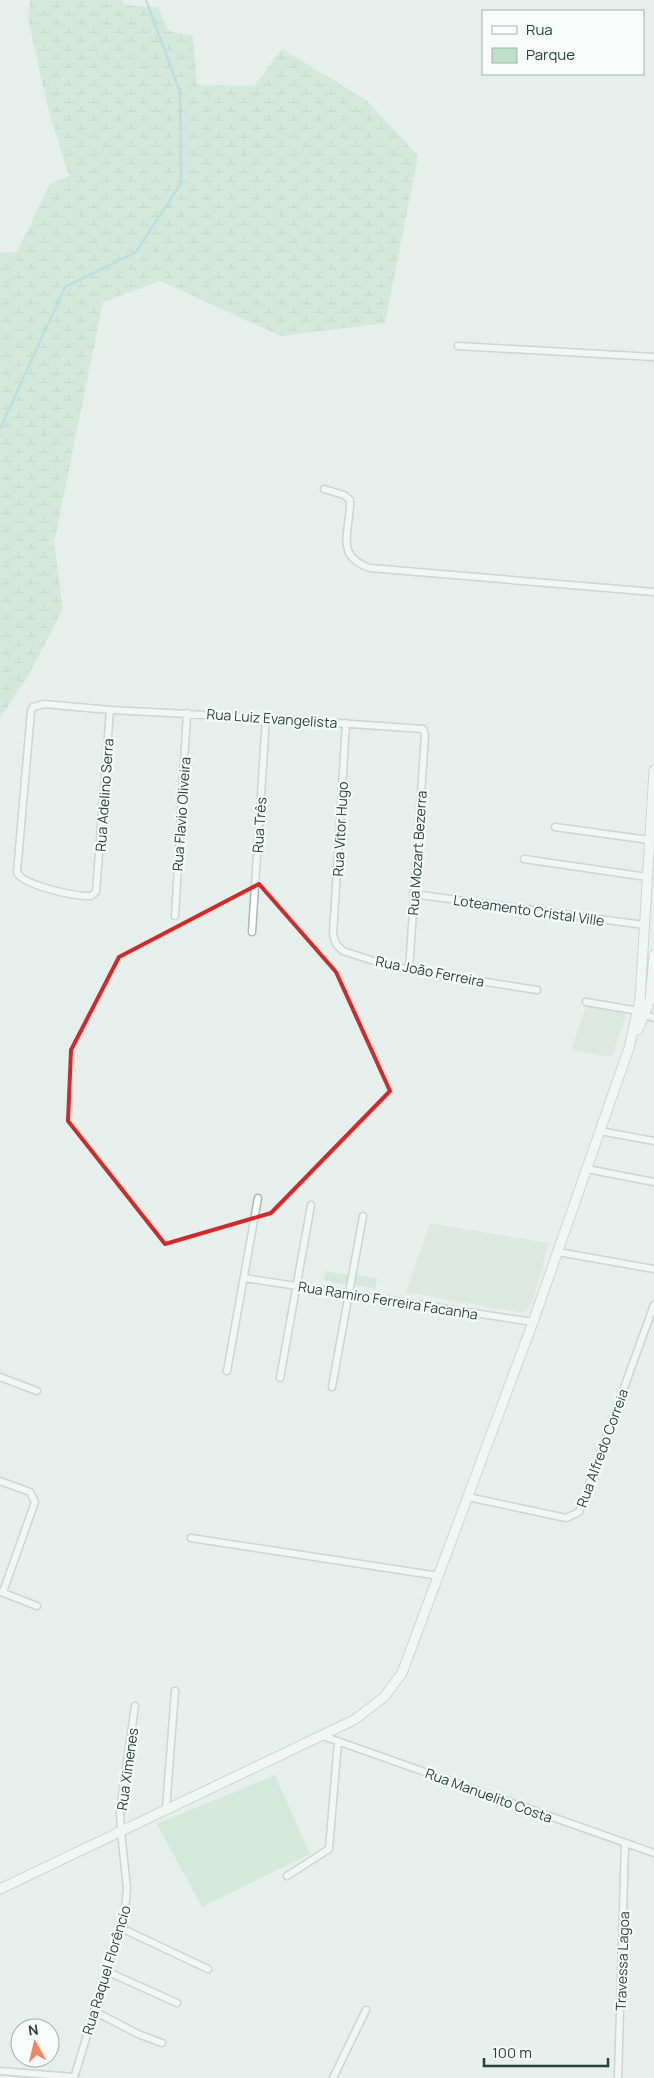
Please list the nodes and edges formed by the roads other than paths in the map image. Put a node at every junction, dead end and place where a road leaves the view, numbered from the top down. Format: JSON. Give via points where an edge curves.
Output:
{"nodes":[{"id":1,"x":458,"y":346,"type":"dead end"},
{"id":2,"x":654,"y":357,"type":"edge"},
{"id":3,"x":324,"y":489,"type":"dead end"},
{"id":4,"x":654,"y":592,"type":"edge"},
{"id":5,"x":112,"y":710,"type":"junction"},
{"id":6,"x":188,"y":713,"type":"junction"},
{"id":7,"x":266,"y":718,"type":"junction"},
{"id":8,"x":346,"y":723,"type":"junction"},
{"id":9,"x":425,"y":735,"type":"joint"},
{"id":10,"x":654,"y":770,"type":"edge"},
{"id":11,"x":653,"y":801,"type":"edge"},
{"id":12,"x":555,"y":827,"type":"dead end"},
{"id":13,"x":650,"y":840,"type":"junction"},
{"id":14,"x":524,"y":859,"type":"dead end"},
{"id":15,"x":647,"y":877,"type":"junction"},
{"id":16,"x":98,"y":885,"type":"joint"},
{"id":17,"x":413,"y":894,"type":"junction"},
{"id":18,"x":175,"y":916,"type":"dead end"},
{"id":19,"x":644,"y":925,"type":"junction"},
{"id":20,"x":252,"y":932,"type":"dead end"},
{"id":21,"x":333,"y":935,"type":"joint"},
{"id":22,"x":654,"y":955,"type":"edge"},
{"id":23,"x":409,"y":970,"type":"junction"},
{"id":24,"x":537,"y":990,"type":"dead end"},
{"id":25,"x":586,"y":1002,"type":"dead end"},
{"id":26,"x":646,"y":1015,"type":"edge"},
{"id":27,"x":600,"y":1131,"type":"junction"},
{"id":28,"x":654,"y":1142,"type":"edge"},
{"id":29,"x":587,"y":1170,"type":"junction"},
{"id":30,"x":654,"y":1182,"type":"edge"},
{"id":31,"x":258,"y":1198,"type":"dead end"},
{"id":32,"x":311,"y":1205,"type":"dead end"},
{"id":33,"x":363,"y":1216,"type":"dead end"},
{"id":34,"x":558,"y":1252,"type":"junction"},
{"id":35,"x":654,"y":1269,"type":"edge"},
{"id":36,"x":244,"y":1278,"type":"junction"},
{"id":37,"x":296,"y":1286,"type":"junction"},
{"id":38,"x":350,"y":1294,"type":"junction"},
{"id":39,"x":654,"y":1305,"type":"edge"},
{"id":40,"x":533,"y":1322,"type":"junction"},
{"id":41,"x":227,"y":1371,"type":"dead end"},
{"id":42,"x":0,"y":1377,"type":"edge"},
{"id":43,"x":280,"y":1378,"type":"dead end"},
{"id":44,"x":332,"y":1387,"type":"dead end"},
{"id":45,"x":37,"y":1391,"type":"dead end"},
{"id":46,"x":0,"y":1481,"type":"edge"},
{"id":47,"x":468,"y":1497,"type":"junction"},
{"id":48,"x":192,"y":1538,"type":"dead end"},
{"id":49,"x":439,"y":1576,"type":"junction"},
{"id":50,"x":2,"y":1592,"type":"edge"},
{"id":51,"x":37,"y":1606,"type":"dead end"},
{"id":52,"x":175,"y":1691,"type":"dead end"},
{"id":53,"x":135,"y":1706,"type":"dead end"},
{"id":54,"x":324,"y":1736,"type":"junction"},
{"id":55,"x":338,"y":1741,"type":"junction"},
{"id":56,"x":166,"y":1809,"type":"junction"},
{"id":57,"x":121,"y":1832,"type":"junction"},
{"id":58,"x":625,"y":1843,"type":"junction"},
{"id":59,"x":654,"y":1853,"type":"edge"},
{"id":60,"x":287,"y":1876,"type":"dead end"},
{"id":61,"x":0,"y":1888,"type":"edge"},
{"id":62,"x":121,"y":1928,"type":"junction"},
{"id":63,"x":208,"y":1969,"type":"dead end"},
{"id":64,"x":106,"y":1971,"type":"junction"},
{"id":65,"x":177,"y":2003,"type":"dead end"},
{"id":66,"x":366,"y":2010,"type":"dead end"},
{"id":67,"x":94,"y":2011,"type":"junction"},
{"id":68,"x":162,"y":2043,"type":"dead end"},
{"id":69,"x":0,"y":2071,"type":"edge"},
{"id":70,"x":74,"y":2078,"type":"edge"},
{"id":71,"x":333,"y":2078,"type":"edge"},
{"id":72,"x":618,"y":2078,"type":"edge"}],
"edges":[{"from":1,"to":2,"type":"street"},
{"from":3,"to":4,"type":"street","via":[[350,500],[348,553],[359,564],[370,568]]},
{"from":5,"to":6,"type":"street","name":"Rua Luiz Evangelista"},
{"from":5,"to":16,"type":"street","name":"Rua Adelino Serra"},
{"from":5,"to":16,"type":"street","name":"Rua Luiz Evangelista","via":[[44,704],[33,707],[17,872],[22,880],[32,884],[87,896],[94,894]]},
{"from":6,"to":7,"type":"street","name":"Rua Luiz Evangelista"},
{"from":6,"to":18,"type":"street","name":"Rua Flavio Oliveira"},
{"from":7,"to":8,"type":"street","name":"Rua Luiz Evangelista"},
{"from":7,"to":20,"type":"street","name":"Rua Três"},
{"from":8,"to":9,"type":"street","name":"Rua Luiz Evangelista","via":[[422,728]]},
{"from":8,"to":21,"type":"street","name":"Rua Vitor Hugo"},
{"from":9,"to":17,"type":"street","name":"Rua Mozart Bezerra"},
{"from":10,"to":11,"type":"main road"},
{"from":11,"to":13,"type":"main road"},
{"from":12,"to":13,"type":"street"},
{"from":13,"to":15,"type":"main road"},
{"from":14,"to":15,"type":"street"},
{"from":15,"to":19,"type":"main road"},
{"from":17,"to":19,"type":"street","name":"Loteamento Cristal Ville"},
{"from":17,"to":23,"type":"street","name":"Rua Mozart Bezerra"},
{"from":19,"to":26,"type":"main road"},
{"from":21,"to":23,"type":"street","name":"Rua João Ferreira","via":[[343,951]]},
{"from":22,"to":26,"type":"main road"},
{"from":23,"to":24,"type":"street","name":"Rua João Ferreira"},
{"from":25,"to":26,"type":"street"},
{"from":26,"to":27,"type":"main road","via":[[629,1048]]},
{"from":27,"to":28,"type":"street"},
{"from":27,"to":29,"type":"main road"},
{"from":29,"to":30,"type":"street"},
{"from":29,"to":34,"type":"main road"},
{"from":31,"to":36,"type":"street"},
{"from":32,"to":37,"type":"street"},
{"from":33,"to":38,"type":"street"},
{"from":34,"to":35,"type":"street"},
{"from":34,"to":40,"type":"main road"},
{"from":36,"to":37,"type":"street","name":"Rua Ramiro Ferreira Facanha"},
{"from":36,"to":41,"type":"street"},
{"from":37,"to":38,"type":"street","name":"Rua Ramiro Ferreira Facanha"},
{"from":37,"to":43,"type":"street"},
{"from":38,"to":40,"type":"street","name":"Rua Ramiro Ferreira Facanha"},
{"from":38,"to":44,"type":"street"},
{"from":39,"to":47,"type":"street","name":"Rua Alfredo Correia","via":[[579,1512],[566,1518]]},
{"from":40,"to":47,"type":"main road"},
{"from":42,"to":45,"type":"street"},
{"from":46,"to":50,"type":"street","via":[[30,1492],[35,1502]]},
{"from":47,"to":49,"type":"main road"},
{"from":48,"to":49,"type":"street"},
{"from":49,"to":54,"type":"main road","via":[[404,1669],[396,1682],[384,1697],[361,1715]]},
{"from":50,"to":51,"type":"street"},
{"from":52,"to":56,"type":"street"},
{"from":53,"to":57,"type":"street","name":"Rua Ximenes","via":[[121,1804]]},
{"from":54,"to":55,"type":"street","name":"Rua Manuelito Costa"},
{"from":54,"to":56,"type":"main road"},
{"from":55,"to":58,"type":"street","name":"Rua Manuelito Costa"},
{"from":55,"to":60,"type":"street","via":[[329,1849]]},
{"from":56,"to":57,"type":"main road"},
{"from":57,"to":61,"type":"main road"},
{"from":57,"to":62,"type":"street","name":"Rua Raquel Florêncio","via":[[127,1898]]},
{"from":58,"to":59,"type":"street","name":"Rua Manuelito Costa"},
{"from":58,"to":72,"type":"street","name":"Travessa Lagoa"},
{"from":62,"to":63,"type":"street"},
{"from":62,"to":64,"type":"street","name":"Rua Raquel Florêncio"},
{"from":64,"to":65,"type":"street"},
{"from":64,"to":67,"type":"street","name":"Rua Raquel Florêncio"},
{"from":66,"to":71,"type":"street"},
{"from":67,"to":68,"type":"street","via":[[145,2038]]},
{"from":67,"to":70,"type":"street","name":"Rua Raquel Florêncio"},
{"from":69,"to":70,"type":"street"}]}
